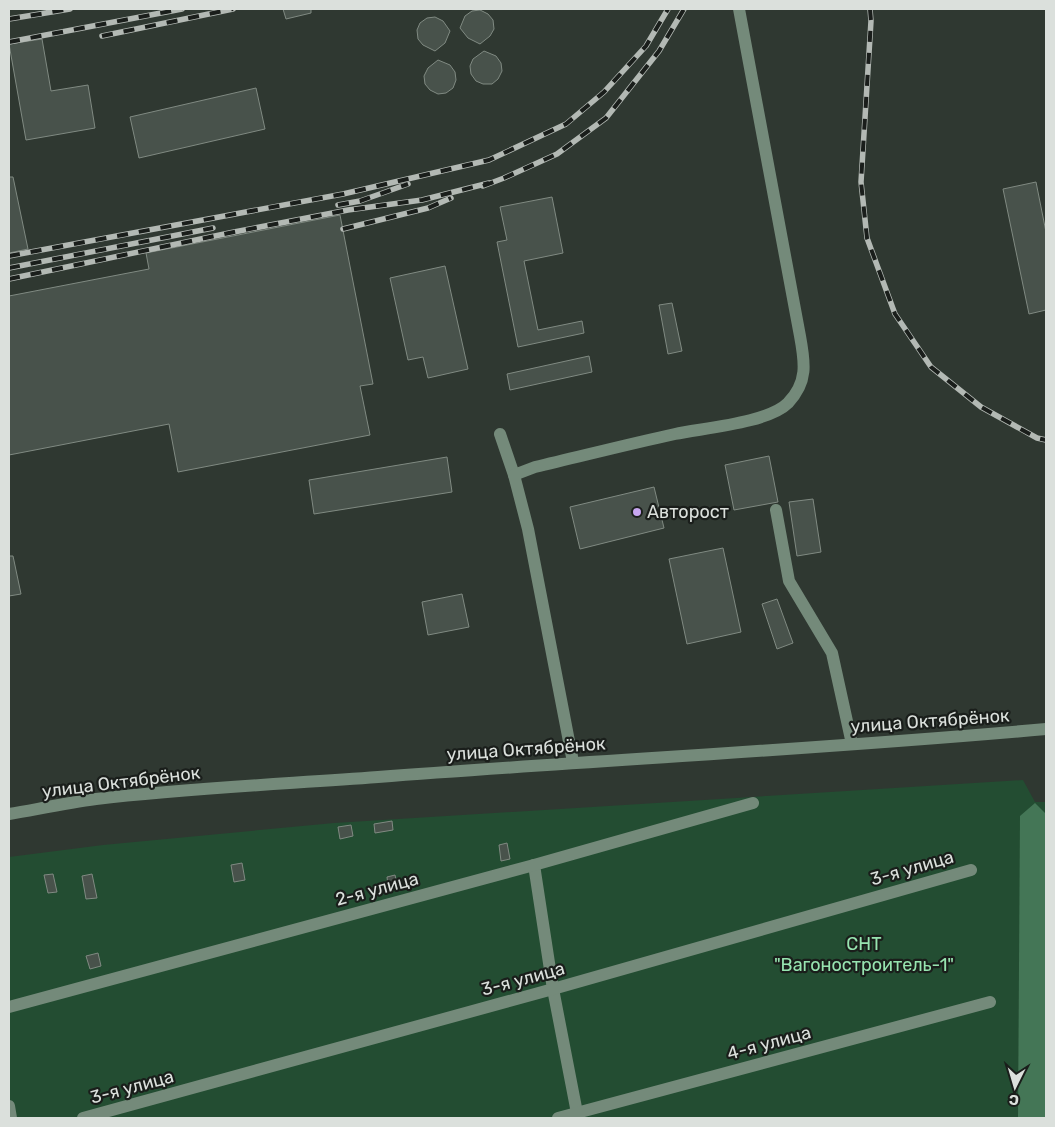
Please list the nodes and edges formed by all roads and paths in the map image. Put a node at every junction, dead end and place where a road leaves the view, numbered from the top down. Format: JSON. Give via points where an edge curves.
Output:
{"nodes":[{"id":1,"x":739,"y":9,"type":"edge"},
{"id":2,"x":500,"y":434,"type":"dead end"},
{"id":3,"x":514,"y":475,"type":"junction"},
{"id":4,"x":776,"y":510,"type":"dead end"},
{"id":5,"x":1046,"y":729,"type":"edge"},
{"id":6,"x":852,"y":744,"type":"junction"},
{"id":7,"x":573,"y":762,"type":"junction"},
{"id":8,"x":753,"y":803,"type":"dead end"},
{"id":9,"x":9,"y":814,"type":"edge"},
{"id":10,"x":534,"y":865,"type":"junction"},
{"id":11,"x":971,"y":870,"type":"dead end"},
{"id":12,"x":553,"y":990,"type":"junction"},
{"id":13,"x":990,"y":1002,"type":"dead end"},
{"id":14,"x":9,"y":1007,"type":"edge"},
{"id":15,"x":9,"y":1106,"type":"edge"},
{"id":16,"x":578,"y":1116,"type":"edge"},
{"id":17,"x":11,"y":1118,"type":"edge"},
{"id":18,"x":83,"y":1118,"type":"edge"},
{"id":19,"x":558,"y":1118,"type":"edge"}],
"edges":[{"from":1,"to":3,"type":"street","via":[[803,353],[805,366],[799,388],[781,409],[756,418],[535,467]]},
{"from":2,"to":3,"type":"street"},
{"from":3,"to":7,"type":"street","via":[[528,529]]},
{"from":4,"to":6,"type":"street","via":[[789,581],[832,653]]},
{"from":5,"to":6,"type":"street","name":"улица Октябрёнок"},
{"from":6,"to":7,"type":"street","name":"улица Октябрёнок"},
{"from":7,"to":9,"type":"street","name":"улица Октябрёнок","via":[[180,791],[95,799]]},
{"from":8,"to":10,"type":"street","name":"2-я улица"},
{"from":10,"to":12,"type":"street"},
{"from":10,"to":14,"type":"street","name":"2-я улица"},
{"from":11,"to":12,"type":"street","name":"3-я улица"},
{"from":12,"to":16,"type":"street"},
{"from":12,"to":18,"type":"street","name":"3-я улица"},
{"from":13,"to":16,"type":"street","name":"4-я улица"},
{"from":15,"to":17,"type":"street"},
{"from":16,"to":19,"type":"street","name":"4-я улица"}]}
